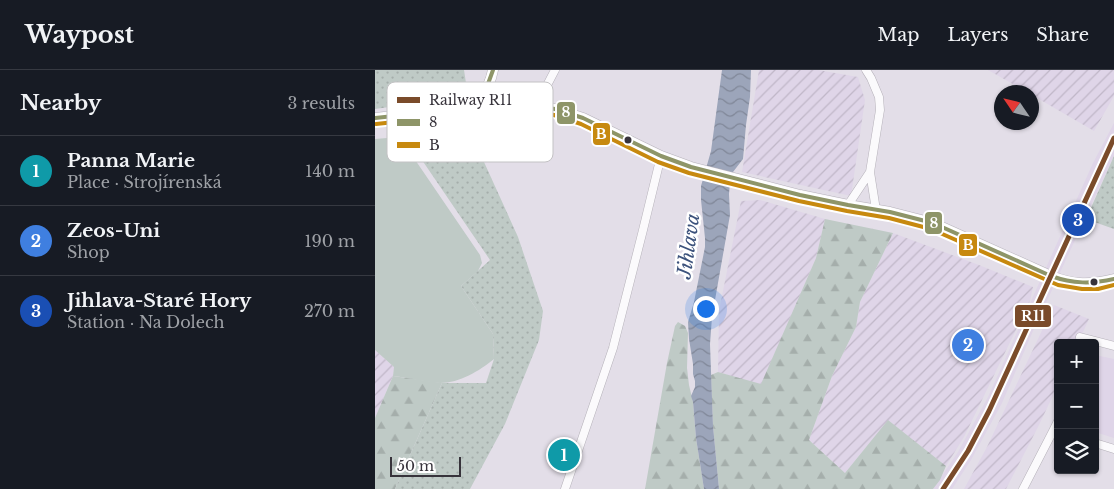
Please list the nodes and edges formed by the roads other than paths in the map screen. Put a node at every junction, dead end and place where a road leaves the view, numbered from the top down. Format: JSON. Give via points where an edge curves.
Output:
{"nodes":[{"id":1,"x":493,"y":70,"type":"edge"},
{"id":2,"x":555,"y":70,"type":"edge"},
{"id":3,"x":866,"y":70,"type":"edge"},
{"id":4,"x":489,"y":82,"type":"edge"},
{"id":5,"x":549,"y":82,"type":"edge"},
{"id":6,"x":553,"y":109,"type":"edge"},
{"id":7,"x":661,"y":156,"type":"junction"},
{"id":8,"x":870,"y":172,"type":"junction"},
{"id":9,"x":848,"y":205,"type":"junction"},
{"id":10,"x":876,"y":210,"type":"junction"},
{"id":11,"x":1114,"y":279,"type":"edge"},
{"id":12,"x":1080,"y":338,"type":"dead end"},
{"id":13,"x":1084,"y":339,"type":"edge"},
{"id":14,"x":1099,"y":343,"type":"edge"},
{"id":15,"x":1114,"y":346,"type":"edge"},
{"id":16,"x":1054,"y":434,"type":"edge"},
{"id":17,"x":1099,"y":444,"type":"edge"},
{"id":18,"x":1114,"y":449,"type":"edge"},
{"id":19,"x":565,"y":489,"type":"edge"},
{"id":20,"x":1023,"y":489,"type":"edge"}],
"edges":[{"from":1,"to":4,"type":"main road"},
{"from":2,"to":5,"type":"street"},
{"from":3,"to":8,"type":"street","via":[[879,97],[880,110]]},
{"from":6,"to":7,"type":"main road","via":[[583,118]]},
{"from":7,"to":9,"type":"main road","via":[[691,167]]},
{"from":7,"to":19,"type":"street","via":[[613,348]]},
{"from":8,"to":9,"type":"street"},
{"from":8,"to":10,"type":"street"},
{"from":9,"to":10,"type":"main road"},
{"from":10,"to":11,"type":"main road","via":[[933,223],[1066,281],[1089,284]]},
{"from":12,"to":13,"type":"street"},
{"from":14,"to":15,"type":"street"},
{"from":16,"to":20,"type":"street"},
{"from":17,"to":18,"type":"street"}]}
